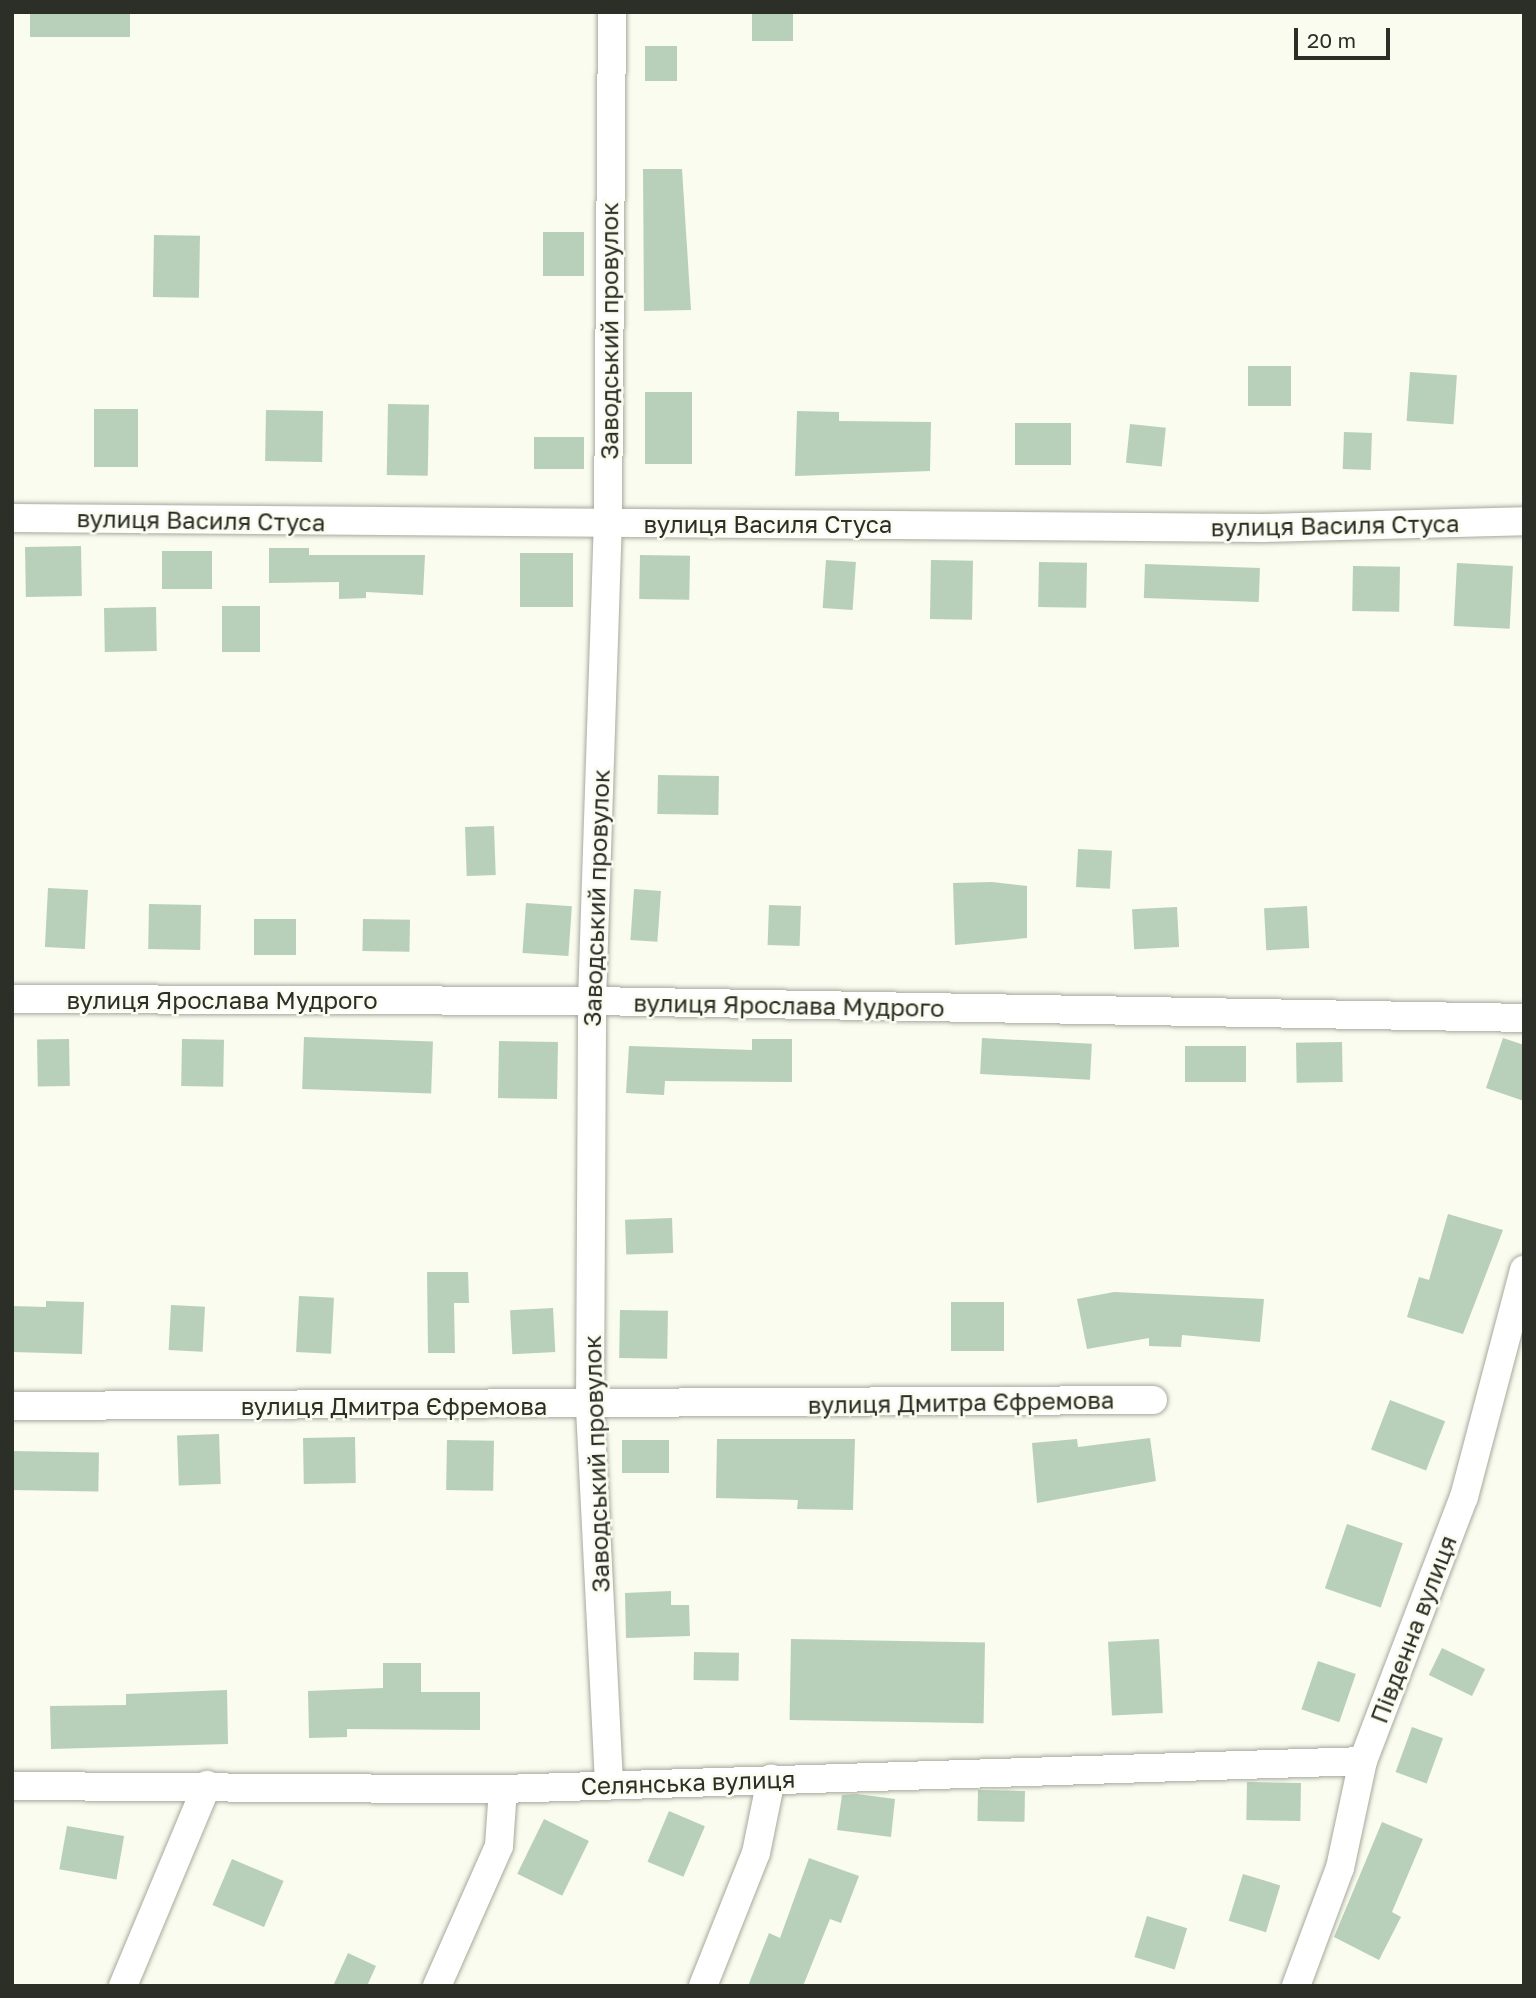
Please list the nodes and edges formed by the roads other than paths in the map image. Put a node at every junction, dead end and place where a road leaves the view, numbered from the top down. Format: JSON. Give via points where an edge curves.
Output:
{"nodes":[{"id":1,"x":612,"y":12,"type":"edge"},
{"id":2,"x":12,"y":518,"type":"edge"},
{"id":3,"x":1524,"y":521,"type":"edge"},
{"id":4,"x":608,"y":523,"type":"junction"},
{"id":5,"x":12,"y":999,"type":"edge"},
{"id":6,"x":592,"y":1001,"type":"junction"},
{"id":7,"x":1524,"y":1018,"type":"edge"},
{"id":8,"x":1524,"y":1270,"type":"edge"},
{"id":9,"x":1153,"y":1400,"type":"dead end"},
{"id":10,"x":12,"y":1406,"type":"edge"},
{"id":11,"x":590,"y":1406,"type":"junction"},
{"id":12,"x":1363,"y":1761,"type":"junction"},
{"id":13,"x":771,"y":1779,"type":"junction"},
{"id":14,"x":609,"y":1783,"type":"junction"},
{"id":15,"x":207,"y":1785,"type":"junction"},
{"id":16,"x":12,"y":1786,"type":"edge"},
{"id":17,"x":503,"y":1789,"type":"junction"},
{"id":18,"x":123,"y":1986,"type":"edge"},
{"id":19,"x":437,"y":1986,"type":"edge"},
{"id":20,"x":703,"y":1986,"type":"edge"},
{"id":21,"x":1296,"y":1986,"type":"edge"}],
"edges":[{"from":1,"to":4,"type":"street","name":"Заводський провулок"},
{"from":2,"to":4,"type":"street","name":"вулиця Василя Стуса"},
{"from":3,"to":4,"type":"street","name":"вулиця Василя Стуса","via":[[1263,527]]},
{"from":4,"to":6,"type":"street","name":"Заводський провулок"},
{"from":5,"to":6,"type":"street","name":"вулиця Ярослава Мудрого"},
{"from":6,"to":7,"type":"street","name":"вулиця Ярослава Мудрого"},
{"from":6,"to":11,"type":"street","name":"Заводський провулок"},
{"from":8,"to":12,"type":"street","name":"Південна вулиця","via":[[1464,1497]]},
{"from":9,"to":11,"type":"street","name":"вулиця Дмитра Єфремова"},
{"from":10,"to":11,"type":"street","name":"вулиця Дмитра Єфремова"},
{"from":11,"to":14,"type":"street","name":"Заводський провулок"},
{"from":12,"to":13,"type":"street","name":"Селянська вулиця"},
{"from":12,"to":21,"type":"street","name":"Південна вулиця","via":[[1340,1868]]},
{"from":13,"to":14,"type":"street","name":"Селянська вулиця"},
{"from":13,"to":20,"type":"street","via":[[756,1853]]},
{"from":14,"to":17,"type":"street","name":"Селянська вулиця"},
{"from":15,"to":16,"type":"street","name":"Селянська вулиця"},
{"from":15,"to":17,"type":"street","name":"Селянська вулиця"},
{"from":15,"to":18,"type":"street"},
{"from":17,"to":19,"type":"street","via":[[499,1846]]}]}
